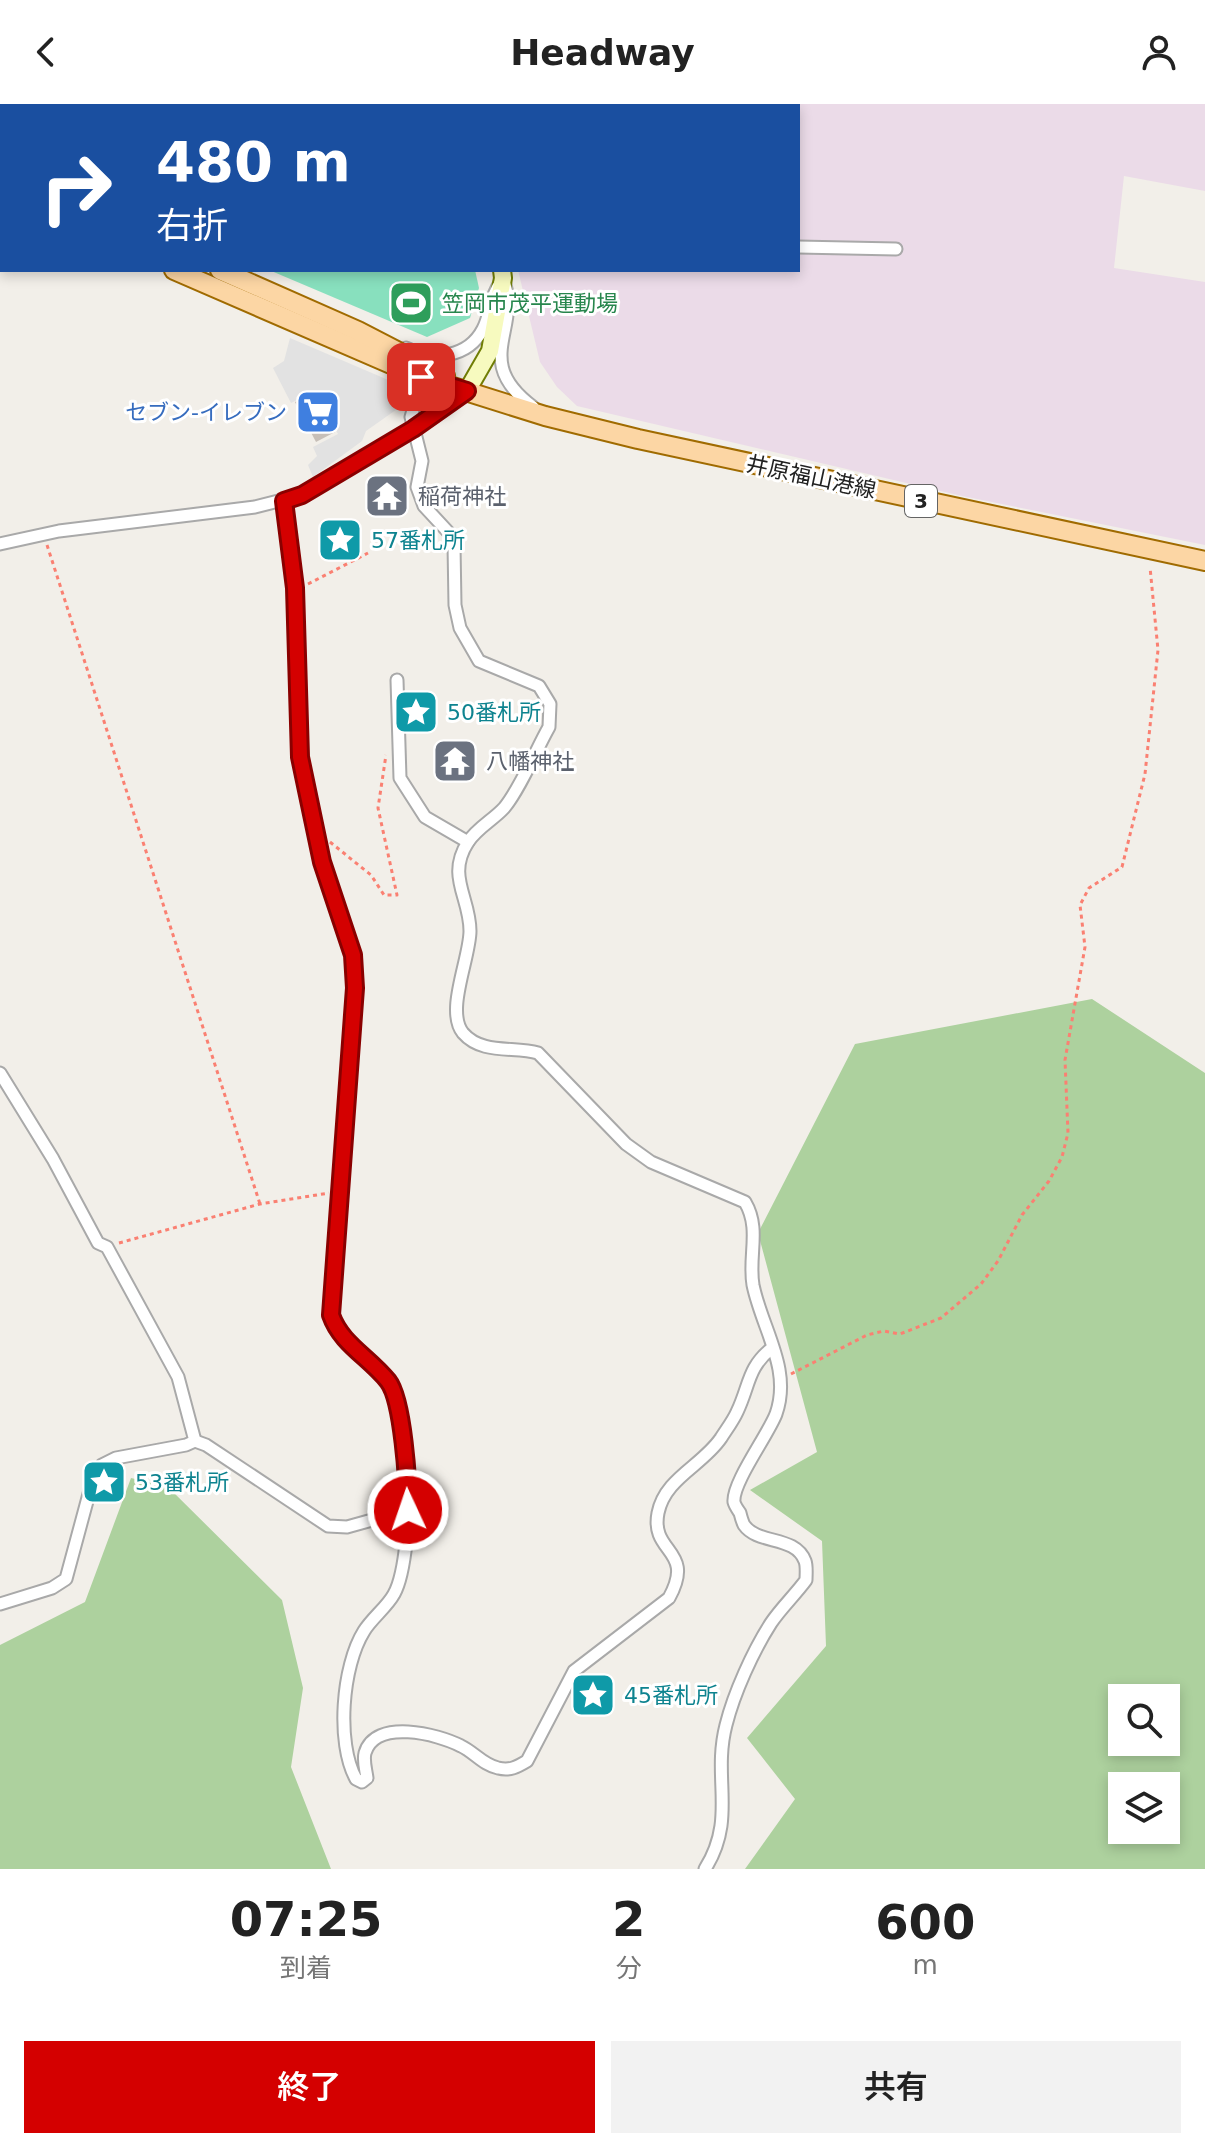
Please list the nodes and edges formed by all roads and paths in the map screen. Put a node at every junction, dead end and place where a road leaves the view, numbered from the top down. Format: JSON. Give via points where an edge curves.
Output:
{"nodes":[{"id":1,"x":800,"y":247,"type":"edge"},
{"id":2,"x":896,"y":249,"type":"dead end"},
{"id":3,"x":179,"y":272,"type":"edge"},
{"id":4,"x":225,"y":272,"type":"edge"},
{"id":5,"x":502,"y":274,"type":"edge"},
{"id":6,"x":358,"y":331,"type":"junction"},
{"id":7,"x":372,"y":356,"type":"junction"},
{"id":8,"x":467,"y":391,"type":"junction"},
{"id":9,"x":545,"y":416,"type":"junction"},
{"id":10,"x":413,"y":429,"type":"junction"},
{"id":11,"x":284,"y":501,"type":"junction"},
{"id":12,"x":43,"y":533,"type":"junction"},
{"id":13,"x":0,"y":544,"type":"edge"},
{"id":14,"x":1152,"y":551,"type":"junction"},
{"id":15,"x":368,"y":553,"type":"dead end"},
{"id":16,"x":1205,"y":561,"type":"edge"},
{"id":17,"x":295,"y":588,"type":"junction"},
{"id":18,"x":397,"y":680,"type":"dead end"},
{"id":19,"x":386,"y":751,"type":"dead end"},
{"id":20,"x":317,"y":842,"type":"junction"},
{"id":21,"x":468,"y":842,"type":"junction"},
{"id":22,"x":0,"y":1073,"type":"edge"},
{"id":23,"x":340,"y":1191,"type":"junction"},
{"id":24,"x":260,"y":1204,"type":"junction"},
{"id":25,"x":107,"y":1247,"type":"junction"},
{"id":26,"x":772,"y":1348,"type":"junction"},
{"id":27,"x":781,"y":1374,"type":"junction"},
{"id":28,"x":195,"y":1441,"type":"junction"},
{"id":29,"x":408,"y":1510,"type":"junction"},
{"id":30,"x":0,"y":1604,"type":"edge"},
{"id":31,"x":705,"y":1869,"type":"edge"}],
"edges":[{"from":1,"to":2,"type":"street"},
{"from":3,"to":7,"type":"main road","name":"井原福山港線","number":"3"},
{"from":4,"to":6,"type":"main road","name":"井原福山港線","number":"3"},
{"from":5,"to":6,"type":"street","via":[[484,329],[454,354],[434,357],[372,331]]},
{"from":5,"to":8,"type":"street","via":[[490,351]]},
{"from":5,"to":9,"type":"street","via":[[509,293],[500,358],[504,375],[517,395]]},
{"from":6,"to":8,"type":"main road","name":"井原福山港線","number":"3"},
{"from":7,"to":8,"type":"main road","name":"井原福山港線","number":"3"},
{"from":7,"to":10,"type":"street","via":[[416,385]]},
{"from":8,"to":9,"type":"main road","name":"井原福山港線","number":"3"},
{"from":8,"to":10,"type":"street"},
{"from":9,"to":14,"type":"main road","name":"井原福山港線","number":"3"},
{"from":10,"to":11,"type":"street"},
{"from":10,"to":21,"type":"street","via":[[422,461],[417,487],[424,506],[454,545],[460,628],[479,661],[539,686],[550,704],[549,727],[505,806]]},
{"from":11,"to":12,"type":"street"},
{"from":11,"to":17,"type":"street"},
{"from":12,"to":13,"type":"street"},
{"from":12,"to":24,"type":"path"},
{"from":14,"to":16,"type":"main road","name":"井原福山港線","number":"3"},
{"from":14,"to":27,"type":"path","via":[[1158,650],[1145,774],[1122,867],[1089,888],[1080,905],[1085,947],[1065,1060],[1068,1133],[1062,1157],[981,1284],[941,1318],[900,1334],[867,1335],[799,1372]]},
{"from":15,"to":17,"type":"path"},
{"from":17,"to":20,"type":"street","via":[[300,757]]},
{"from":18,"to":21,"type":"street","via":[[400,778],[425,817]]},
{"from":19,"to":20,"type":"path","via":[[378,808],[397,895],[384,895],[371,875],[331,842]]},
{"from":20,"to":23,"type":"street","via":[[353,955]]},
{"from":21,"to":26,"type":"street","via":[[459,865],[470,932],[457,1022],[476,1043],[489,1048],[538,1053],[626,1144],[651,1162],[745,1202],[755,1231],[754,1287]]},
{"from":22,"to":25,"type":"street","via":[[98,1243]]},
{"from":23,"to":24,"type":"path"},
{"from":23,"to":29,"type":"street","via":[[331,1315],[337,1331],[390,1383]]},
{"from":24,"to":25,"type":"path"},
{"from":25,"to":28,"type":"street","via":[[178,1377]]},
{"from":26,"to":27,"type":"street"},
{"from":26,"to":29,"type":"street","via":[[752,1368],[738,1411],[718,1442],[662,1500],[656,1525],[680,1567],[669,1598],[574,1671],[533,1752],[514,1769],[487,1765],[446,1739],[390,1732],[369,1744],[364,1757],[367,1778],[362,1782],[352,1771],[343,1717],[349,1670],[362,1634],[394,1594]]},
{"from":27,"to":31,"type":"street","via":[[776,1415],[734,1503],[755,1535],[795,1549],[805,1561],[806,1580],[756,1648],[726,1723],[720,1771],[724,1820]]},
{"from":28,"to":29,"type":"street","via":[[328,1526],[347,1527]]},
{"from":28,"to":30,"type":"street","via":[[102,1465],[93,1479],[66,1579]]}]}
